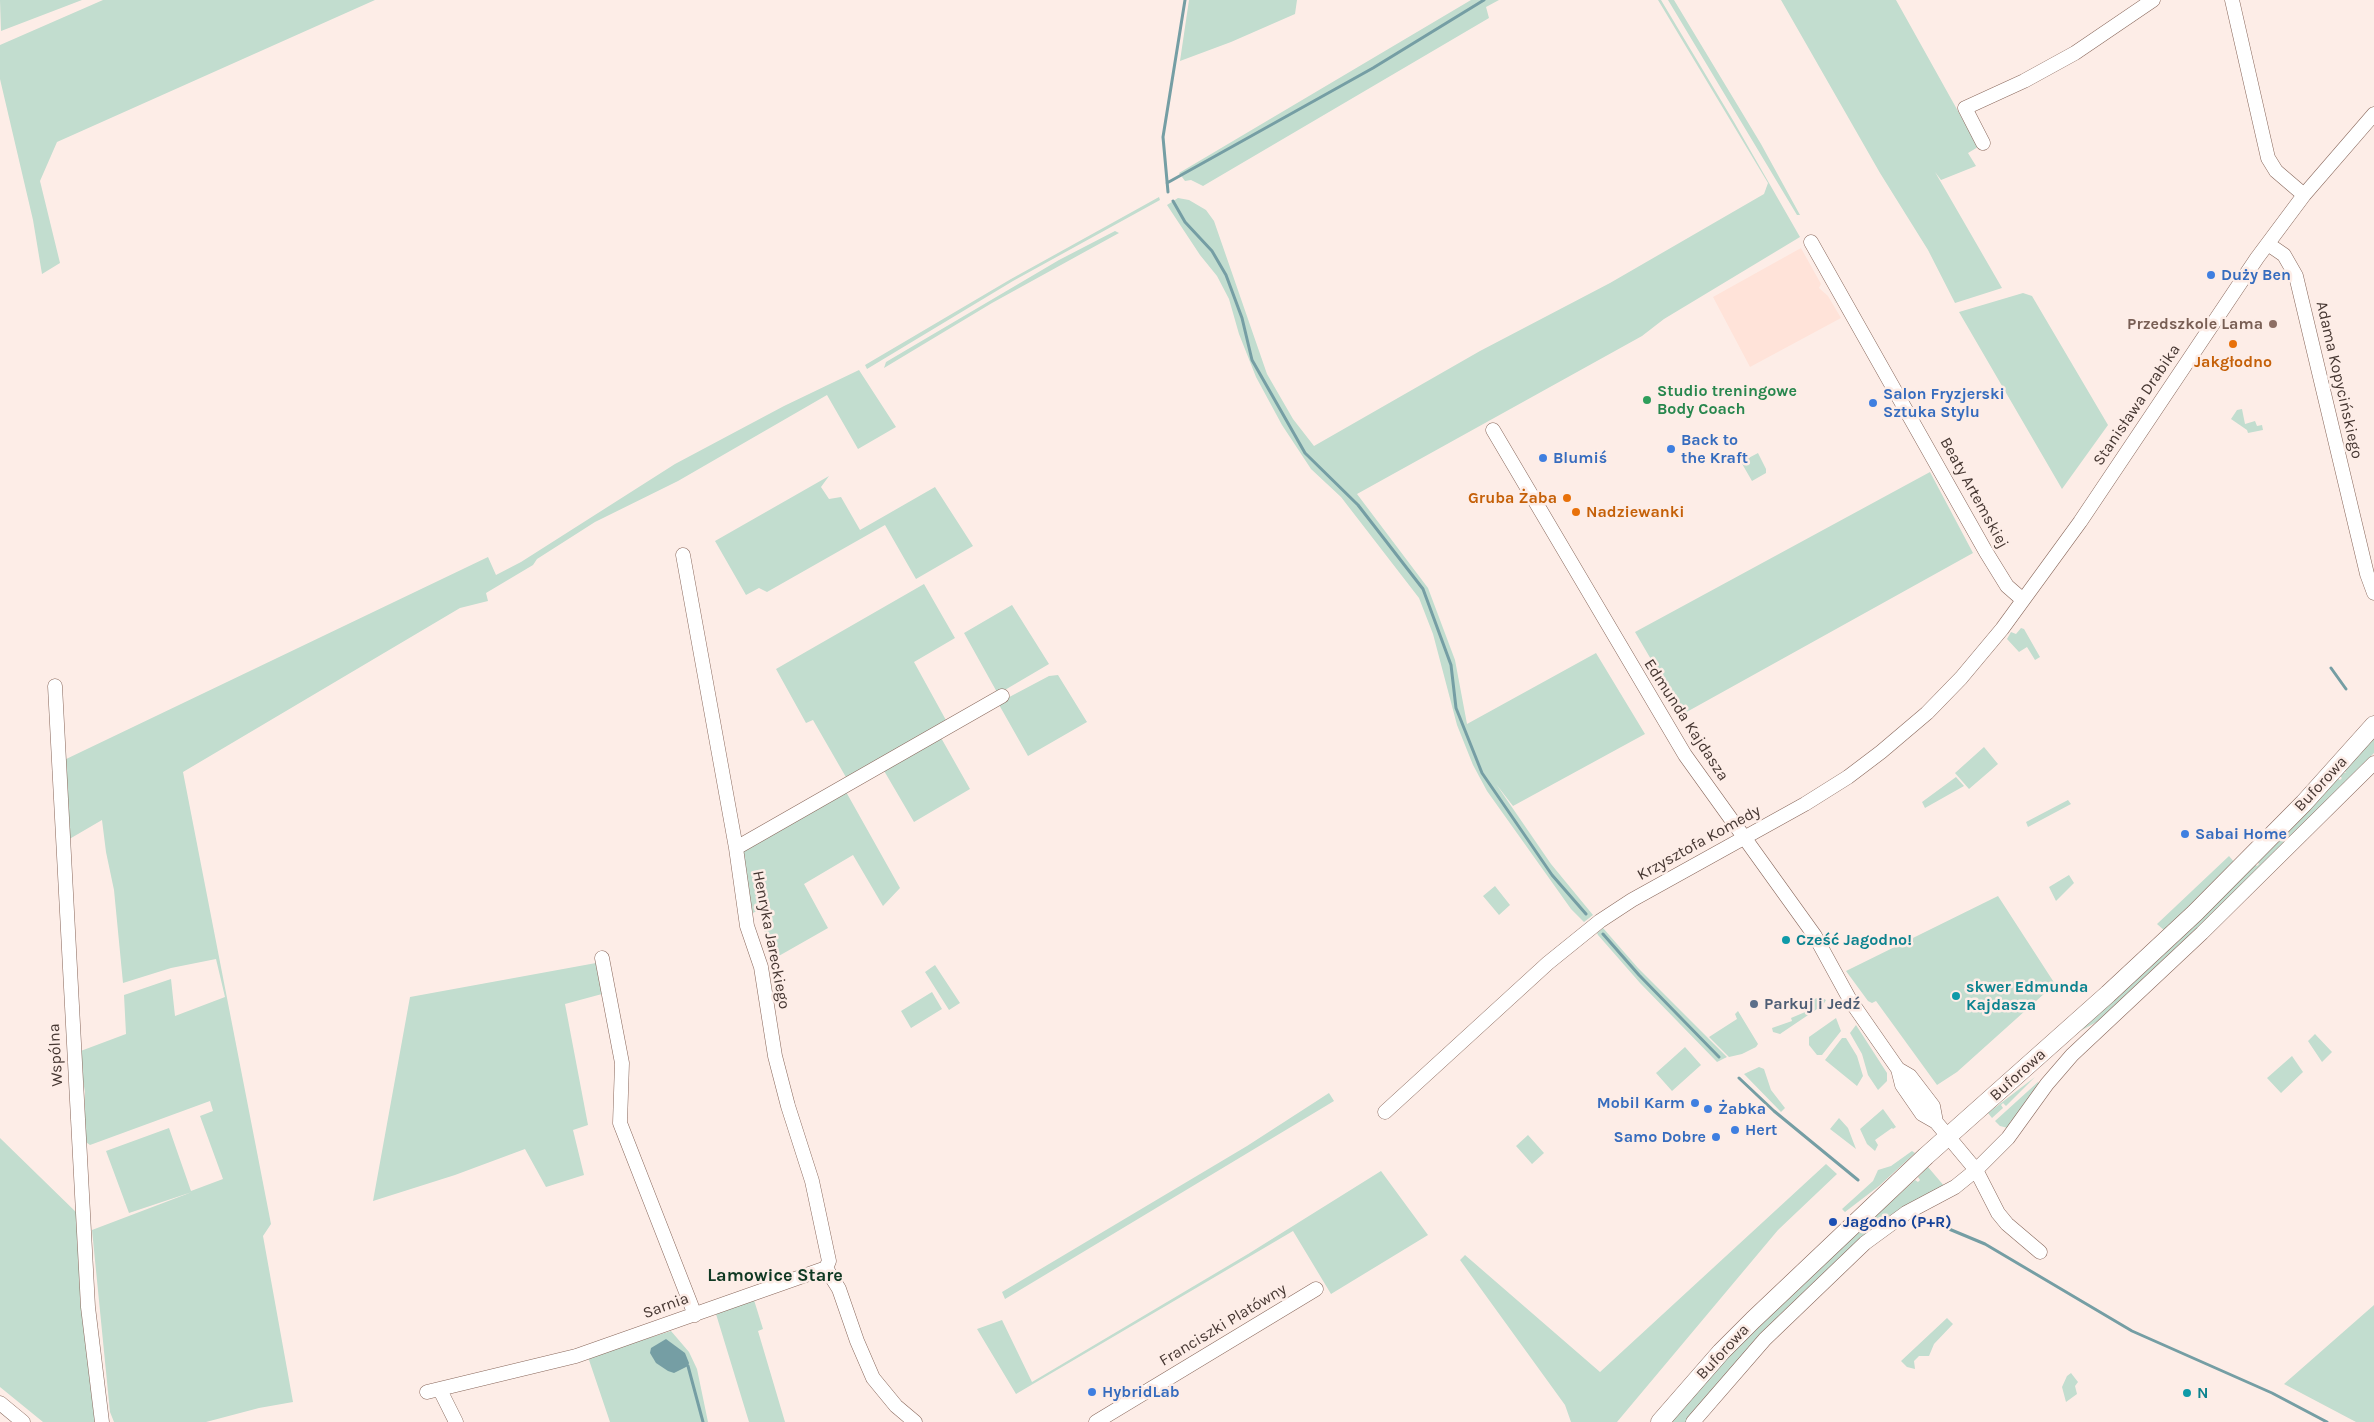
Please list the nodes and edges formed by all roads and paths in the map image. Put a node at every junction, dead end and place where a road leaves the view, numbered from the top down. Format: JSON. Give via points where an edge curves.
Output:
{"nodes":[{"id":1,"x":2153,"y":0,"type":"edge"},
{"id":2,"x":2232,"y":0,"type":"edge"},
{"id":3,"x":2374,"y":114,"type":"edge"},
{"id":4,"x":1983,"y":143,"type":"dead end"},
{"id":5,"x":2304,"y":196,"type":"junction"},
{"id":6,"x":1811,"y":242,"type":"dead end"},
{"id":7,"x":2268,"y":244,"type":"junction"},
{"id":8,"x":1493,"y":430,"type":"dead end"},
{"id":9,"x":683,"y":555,"type":"dead end"},
{"id":10,"x":2374,"y":593,"type":"edge"},
{"id":11,"x":2023,"y":600,"type":"junction"},
{"id":12,"x":55,"y":686,"type":"dead end"},
{"id":13,"x":1002,"y":696,"type":"dead end"},
{"id":14,"x":2374,"y":725,"type":"edge"},
{"id":15,"x":2374,"y":763,"type":"edge"},
{"id":16,"x":1745,"y":838,"type":"junction"},
{"id":17,"x":736,"y":848,"type":"junction"},
{"id":18,"x":602,"y":958,"type":"dead end"},
{"id":19,"x":1385,"y":1112,"type":"dead end"},
{"id":20,"x":1948,"y":1137,"type":"junction"},
{"id":21,"x":1976,"y":1170,"type":"junction"},
{"id":22,"x":2040,"y":1252,"type":"dead end"},
{"id":23,"x":826,"y":1268,"type":"junction"},
{"id":24,"x":1316,"y":1289,"type":"dead end"},
{"id":25,"x":694,"y":1315,"type":"junction"},
{"id":26,"x":0,"y":1404,"type":"edge"},
{"id":27,"x":23,"y":1422,"type":"edge"},
{"id":28,"x":102,"y":1422,"type":"edge"},
{"id":29,"x":456,"y":1422,"type":"edge"},
{"id":30,"x":915,"y":1422,"type":"edge"},
{"id":31,"x":1096,"y":1422,"type":"edge"},
{"id":32,"x":1660,"y":1422,"type":"edge"},
{"id":33,"x":1693,"y":1422,"type":"edge"}],
"edges":[{"from":1,"to":4,"type":"street","via":[[2060,62],[1965,108]]},
{"from":2,"to":5,"type":"street","via":[[2268,158],[2276,171]]},
{"from":3,"to":5,"type":"street","name":"Stanisława Drabika"},
{"from":5,"to":7,"type":"street","name":"Stanisława Drabika"},
{"from":6,"to":11,"type":"street","name":"Beaty Artemskiej","via":[[1994,566],[2007,586]]},
{"from":7,"to":10,"type":"street","name":"Adama Kopycińskiego","via":[[2284,255],[2296,276]]},
{"from":7,"to":11,"type":"street","name":"Stanisława Drabika","via":[[2080,522]]},
{"from":8,"to":16,"type":"street","name":"Edmunda Kajdasza","via":[[1685,755]]},
{"from":9,"to":17,"type":"street","name":"Henryka Jareckiego"},
{"from":11,"to":16,"type":"street","name":"Krzysztofa Komedy","via":[[1962,678],[1882,752],[1805,804]]},
{"from":12,"to":28,"type":"street","name":"Wspólna","via":[[88,1307]]},
{"from":13,"to":17,"type":"street"},
{"from":14,"to":20,"type":"main road","name":"Buforowa","via":[[2304,803],[2195,912]]},
{"from":15,"to":21,"type":"street","name":"Buforowa","via":[[2202,933],[2072,1055],[2008,1138]]},
{"from":16,"to":19,"type":"street","name":"Krzysztofa Komedy","via":[[1600,921]]},
{"from":16,"to":20,"type":"street","name":"Edmunda Kajdasza","via":[[1815,936],[1850,1000],[1898,1069],[1910,1076],[1933,1106],[1936,1122]]},
{"from":17,"to":23,"type":"street","name":"Henryka Jareckiego","via":[[747,926],[761,968],[775,1056],[812,1180],[829,1261]]},
{"from":18,"to":25,"type":"street","via":[[622,1063],[620,1123]]},
{"from":20,"to":21,"type":"street","name":"Edmunda Kajdasza"},
{"from":20,"to":32,"type":"main road","name":"Buforowa","via":[[1753,1320]]},
{"from":21,"to":22,"type":"street","name":"Edmunda Kajdasza","via":[[2006,1224]]},
{"from":21,"to":33,"type":"street","name":"Buforowa","via":[[1955,1187],[1906,1213],[1864,1243],[1765,1339]]},
{"from":23,"to":25,"type":"street","name":"Sarnia"},
{"from":23,"to":30,"type":"street","via":[[839,1288],[873,1378],[896,1406]]},
{"from":24,"to":31,"type":"street","name":"Franciszki Platówny"},
{"from":25,"to":29,"type":"street","name":"Sarnia","via":[[576,1356],[434,1391]]},
{"from":26,"to":27,"type":"street"}]}
